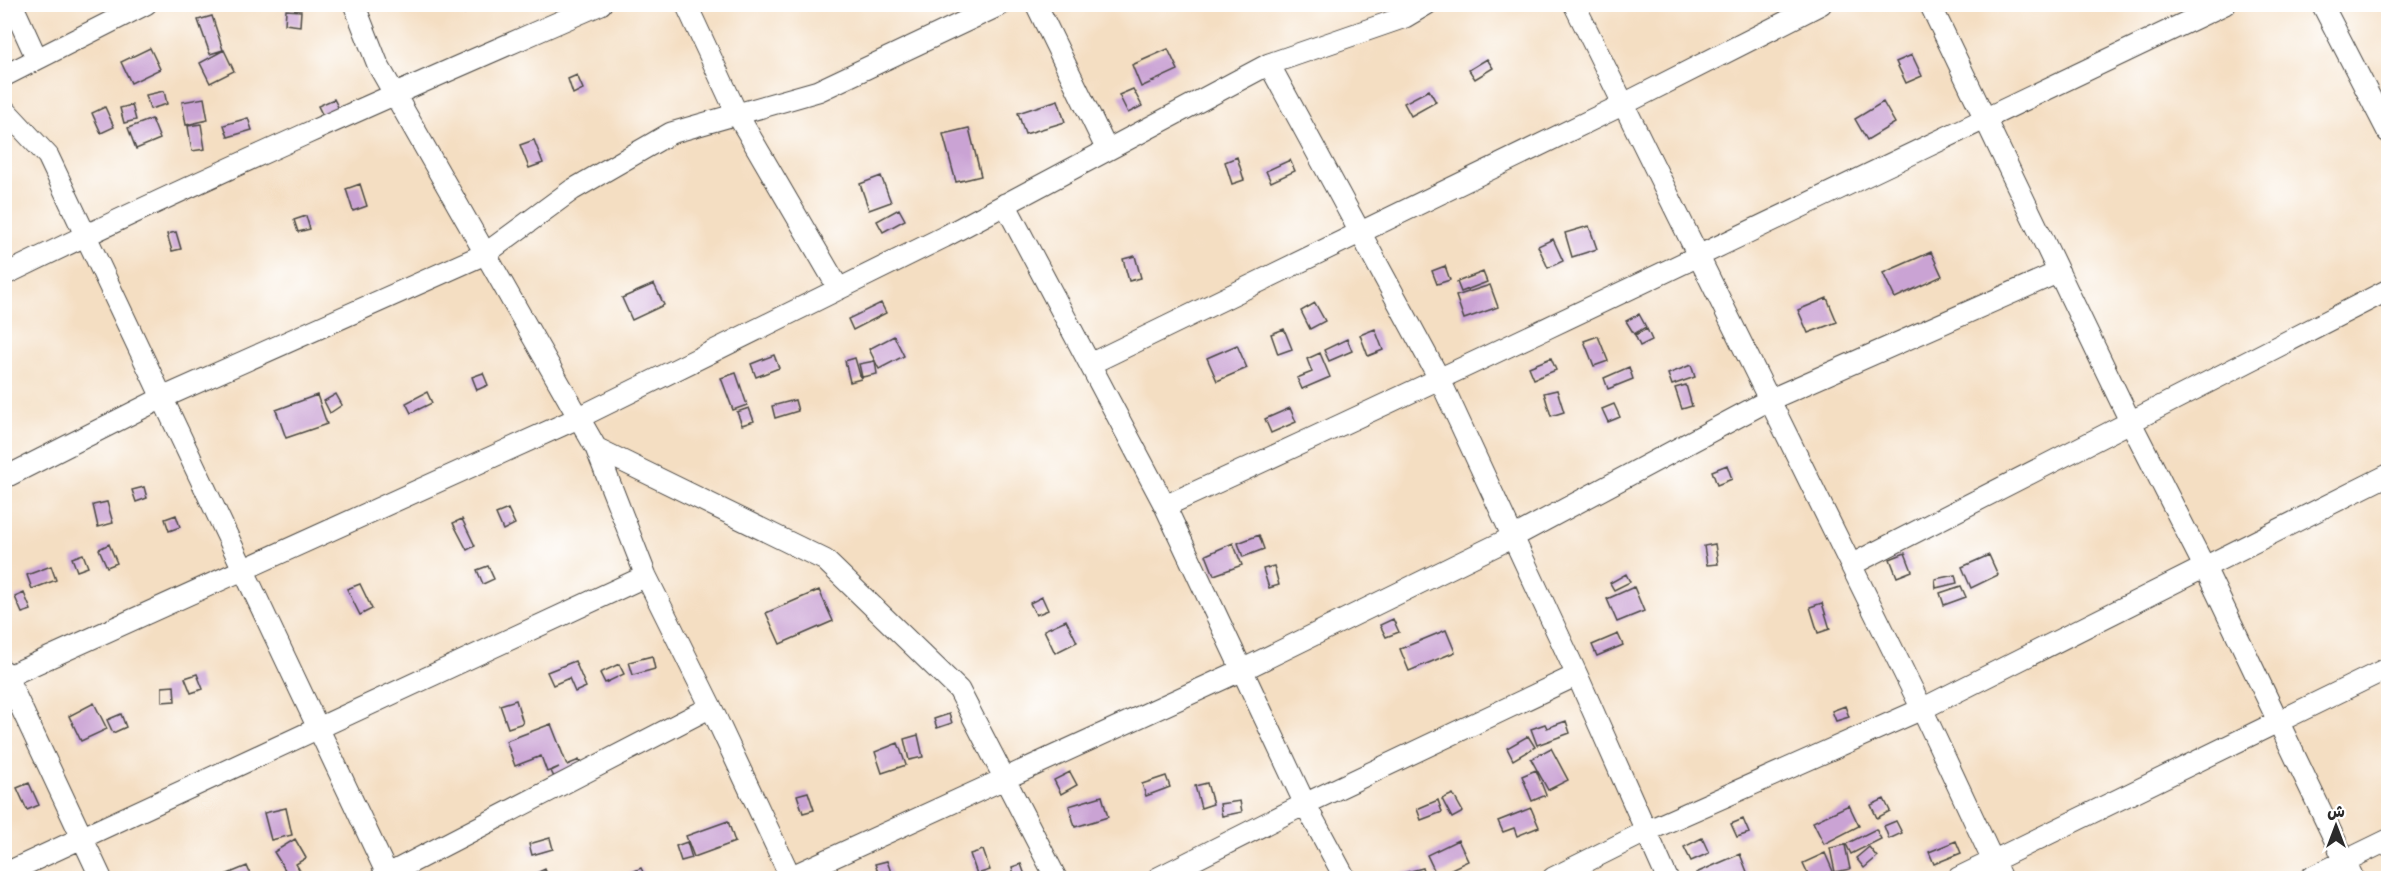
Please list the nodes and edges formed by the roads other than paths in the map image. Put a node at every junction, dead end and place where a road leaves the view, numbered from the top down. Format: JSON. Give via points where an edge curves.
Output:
{"nodes":[{"id":1,"x":12,"y":4,"type":"edge"},
{"id":2,"x":146,"y":4,"type":"edge"},
{"id":3,"x":354,"y":4,"type":"edge"},
{"id":4,"x":601,"y":4,"type":"edge"},
{"id":5,"x":686,"y":4,"type":"edge"},
{"id":6,"x":1002,"y":4,"type":"edge"},
{"id":7,"x":1036,"y":4,"type":"edge"},
{"id":8,"x":1427,"y":4,"type":"edge"},
{"id":9,"x":1574,"y":4,"type":"edge"},
{"id":10,"x":1821,"y":4,"type":"edge"},
{"id":11,"x":1930,"y":4,"type":"edge"},
{"id":12,"x":2225,"y":4,"type":"edge"},
{"id":13,"x":2322,"y":4,"type":"edge"},
{"id":14,"x":37,"y":59,"type":"junction"},
{"id":15,"x":1269,"y":64,"type":"junction"},
{"id":16,"x":4,"y":75,"type":"edge"},
{"id":17,"x":395,"y":94,"type":"junction"},
{"id":18,"x":1624,"y":104,"type":"junction"},
{"id":19,"x":4,"y":109,"type":"edge"},
{"id":20,"x":737,"y":114,"type":"junction"},
{"id":21,"x":1986,"y":118,"type":"junction"},
{"id":22,"x":2388,"y":132,"type":"edge"},
{"id":23,"x":1107,"y":150,"type":"junction"},
{"id":24,"x":1005,"y":204,"type":"junction"},
{"id":25,"x":1360,"y":232,"type":"junction"},
{"id":26,"x":86,"y":235,"type":"junction"},
{"id":27,"x":485,"y":254,"type":"junction"},
{"id":28,"x":1697,"y":255,"type":"junction"},
{"id":29,"x":2059,"y":272,"type":"junction"},
{"id":30,"x":4,"y":275,"type":"edge"},
{"id":31,"x":839,"y":289,"type":"junction"},
{"id":32,"x":2388,"y":290,"type":"edge"},
{"id":33,"x":1090,"y":364,"type":"junction"},
{"id":34,"x":1440,"y":380,"type":"junction"},
{"id":35,"x":162,"y":398,"type":"junction"},
{"id":36,"x":1769,"y":400,"type":"junction"},
{"id":37,"x":578,"y":418,"type":"junction"},
{"id":38,"x":2131,"y":423,"type":"junction"},
{"id":39,"x":596,"y":448,"type":"junction"},
{"id":40,"x":2388,"y":475,"type":"edge"},
{"id":41,"x":4,"y":478,"type":"edge"},
{"id":42,"x":1165,"y":506,"type":"junction"},
{"id":43,"x":1513,"y":537,"type":"junction"},
{"id":44,"x":1851,"y":565,"type":"junction"},
{"id":45,"x":2205,"y":568,"type":"junction"},
{"id":46,"x":243,"y":569,"type":"junction"},
{"id":47,"x":645,"y":576,"type":"junction"},
{"id":48,"x":2388,"y":668,"type":"edge"},
{"id":49,"x":1242,"y":670,"type":"junction"},
{"id":50,"x":5,"y":675,"type":"edge"},
{"id":51,"x":1577,"y":675,"type":"junction"},
{"id":52,"x":711,"y":707,"type":"junction"},
{"id":53,"x":1922,"y":709,"type":"junction"},
{"id":54,"x":2278,"y":722,"type":"junction"},
{"id":55,"x":318,"y":727,"type":"junction"},
{"id":56,"x":1004,"y":779,"type":"junction"},
{"id":57,"x":1305,"y":804,"type":"junction"},
{"id":58,"x":1647,"y":831,"type":"junction"},
{"id":59,"x":83,"y":837,"type":"junction"},
{"id":60,"x":2388,"y":840,"type":"edge"},
{"id":61,"x":1996,"y":870,"type":"edge"},
{"id":62,"x":2349,"y":870,"type":"edge"},
{"id":63,"x":4,"y":874,"type":"edge"},
{"id":64,"x":386,"y":877,"type":"edge"},
{"id":65,"x":790,"y":878,"type":"edge"},
{"id":66,"x":101,"y":879,"type":"edge"},
{"id":67,"x":1056,"y":879,"type":"edge"},
{"id":68,"x":1158,"y":879,"type":"edge"},
{"id":69,"x":1345,"y":879,"type":"edge"},
{"id":70,"x":1553,"y":879,"type":"edge"},
{"id":71,"x":1667,"y":879,"type":"edge"},
{"id":72,"x":1958,"y":879,"type":"edge"},
{"id":73,"x":2310,"y":879,"type":"edge"}],
"edges":[{"from":1,"to":14,"type":"street"},
{"from":2,"to":14,"type":"street"},
{"from":3,"to":17,"type":"street","via":[[378,65]]},
{"from":4,"to":17,"type":"street"},
{"from":5,"to":20,"type":"street"},
{"from":6,"to":20,"type":"street","via":[[818,91]]},
{"from":7,"to":23,"type":"street"},
{"from":8,"to":15,"type":"street","via":[[1405,17]]},
{"from":9,"to":18,"type":"street"},
{"from":10,"to":18,"type":"street"},
{"from":11,"to":21,"type":"street"},
{"from":12,"to":21,"type":"street"},
{"from":13,"to":22,"type":"street"},
{"from":14,"to":16,"type":"street"},
{"from":15,"to":23,"type":"street"},
{"from":15,"to":25,"type":"street"},
{"from":17,"to":26,"type":"street"},
{"from":17,"to":27,"type":"street"},
{"from":18,"to":25,"type":"street"},
{"from":18,"to":28,"type":"street"},
{"from":19,"to":26,"type":"street","via":[[48,156]]},
{"from":20,"to":27,"type":"street","via":[[671,134],[572,190]]},
{"from":20,"to":31,"type":"street"},
{"from":21,"to":28,"type":"street"},
{"from":21,"to":29,"type":"street"},
{"from":23,"to":24,"type":"street"},
{"from":24,"to":31,"type":"street"},
{"from":24,"to":33,"type":"street"},
{"from":25,"to":33,"type":"street"},
{"from":25,"to":34,"type":"street"},
{"from":26,"to":30,"type":"street"},
{"from":26,"to":35,"type":"street"},
{"from":27,"to":35,"type":"street"},
{"from":27,"to":37,"type":"street"},
{"from":28,"to":34,"type":"street"},
{"from":28,"to":36,"type":"street"},
{"from":29,"to":36,"type":"street"},
{"from":29,"to":38,"type":"street"},
{"from":31,"to":37,"type":"street"},
{"from":32,"to":38,"type":"street"},
{"from":33,"to":42,"type":"street"},
{"from":34,"to":42,"type":"street"},
{"from":34,"to":43,"type":"street"},
{"from":35,"to":41,"type":"street"},
{"from":35,"to":46,"type":"street"},
{"from":36,"to":43,"type":"street"},
{"from":36,"to":44,"type":"street"},
{"from":37,"to":39,"type":"street"},
{"from":37,"to":46,"type":"street"},
{"from":38,"to":44,"type":"street"},
{"from":38,"to":45,"type":"street"},
{"from":39,"to":47,"type":"street"},
{"from":39,"to":56,"type":"street","via":[[825,560],[958,690]]},
{"from":40,"to":45,"type":"street"},
{"from":42,"to":49,"type":"street"},
{"from":43,"to":49,"type":"street"},
{"from":43,"to":51,"type":"street"},
{"from":44,"to":53,"type":"street"},
{"from":45,"to":53,"type":"street"},
{"from":45,"to":54,"type":"street"},
{"from":46,"to":50,"type":"street"},
{"from":46,"to":55,"type":"street"},
{"from":47,"to":52,"type":"street"},
{"from":47,"to":55,"type":"street"},
{"from":48,"to":54,"type":"street"},
{"from":49,"to":56,"type":"street"},
{"from":49,"to":57,"type":"street"},
{"from":50,"to":59,"type":"street"},
{"from":51,"to":57,"type":"street"},
{"from":51,"to":58,"type":"street"},
{"from":52,"to":64,"type":"street"},
{"from":52,"to":65,"type":"street"},
{"from":53,"to":58,"type":"street"},
{"from":53,"to":61,"type":"street"},
{"from":54,"to":61,"type":"street"},
{"from":54,"to":62,"type":"street"},
{"from":55,"to":59,"type":"street"},
{"from":55,"to":64,"type":"street"},
{"from":56,"to":65,"type":"street"},
{"from":56,"to":67,"type":"street"},
{"from":57,"to":68,"type":"street"},
{"from":57,"to":69,"type":"street"},
{"from":58,"to":70,"type":"street"},
{"from":58,"to":71,"type":"street"},
{"from":59,"to":63,"type":"street"},
{"from":59,"to":66,"type":"street"},
{"from":60,"to":62,"type":"street"},
{"from":61,"to":72,"type":"street"},
{"from":62,"to":73,"type":"street"}]}
